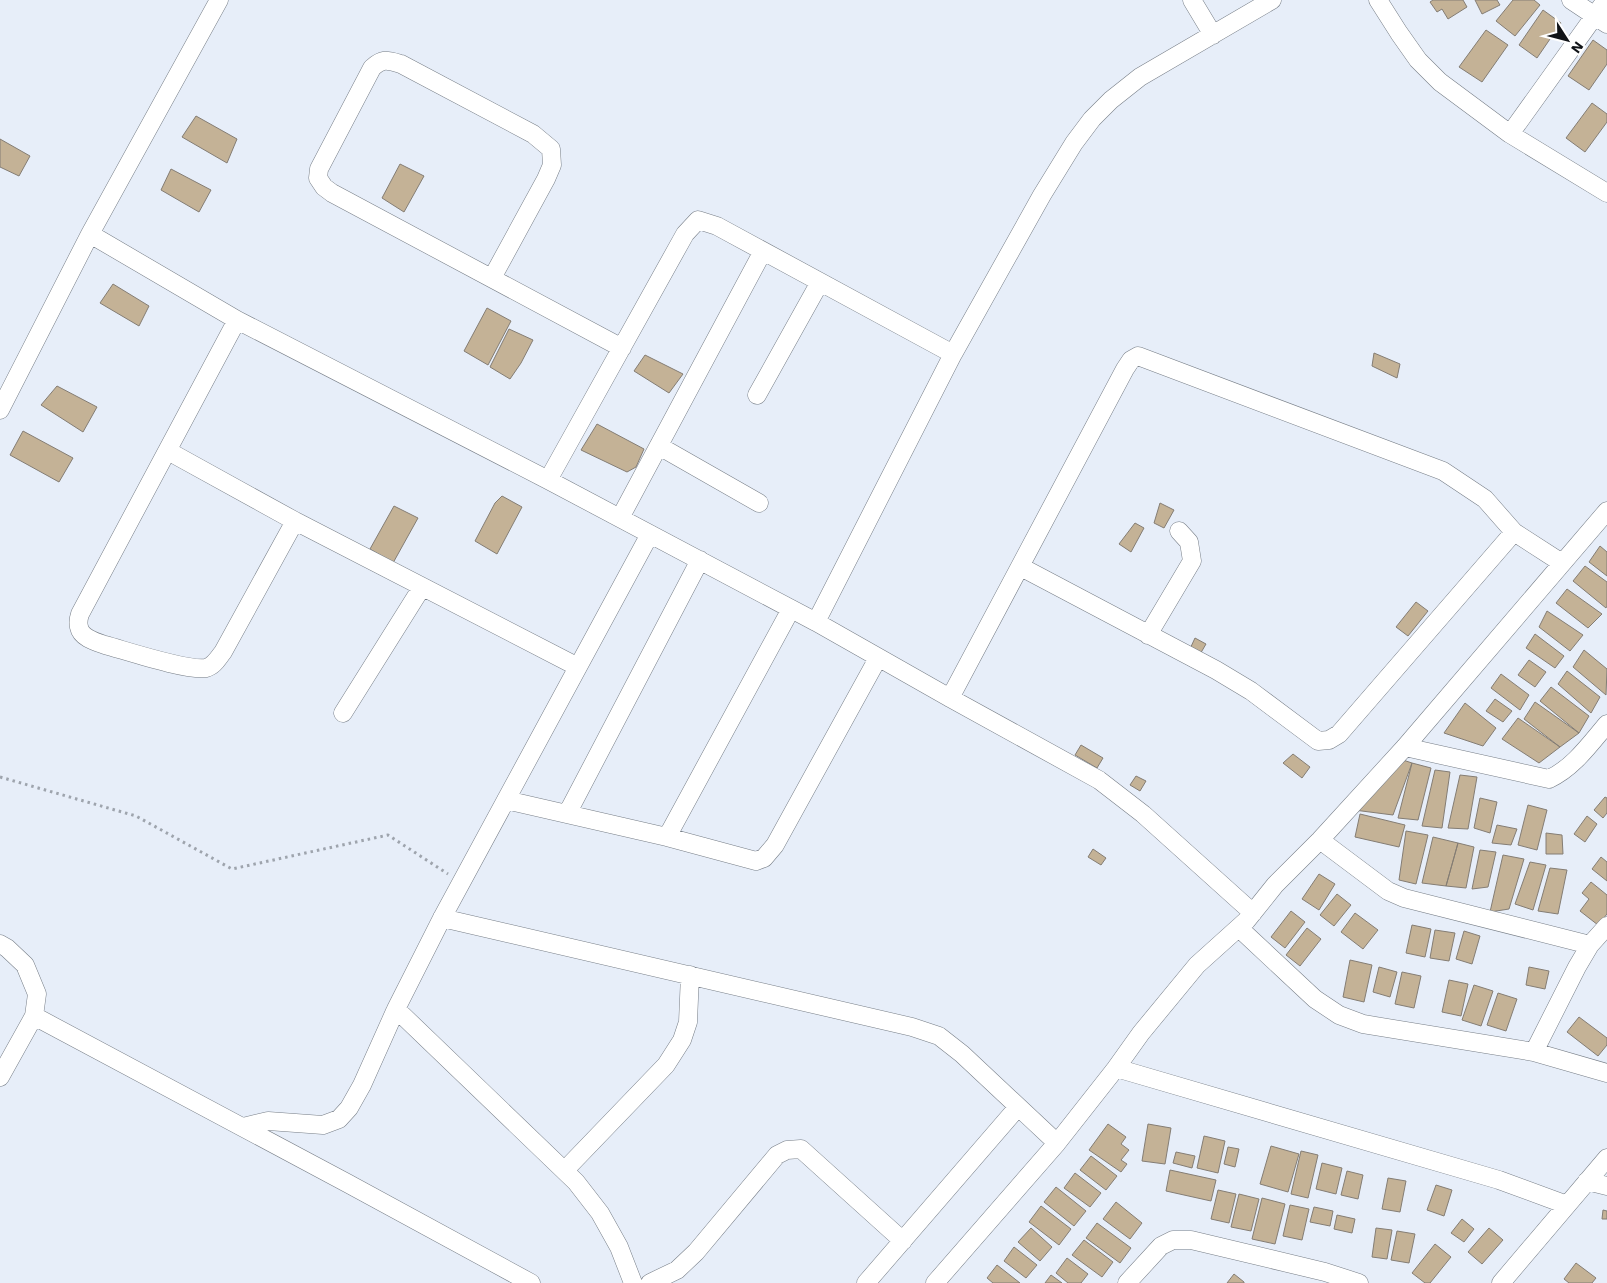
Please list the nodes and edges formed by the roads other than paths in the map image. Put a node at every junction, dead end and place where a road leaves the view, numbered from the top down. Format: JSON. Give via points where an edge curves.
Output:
{"nodes":[{"id":1,"x":219,"y":0,"type":"edge"},
{"id":2,"x":1192,"y":0,"type":"edge"},
{"id":3,"x":1272,"y":0,"type":"edge"},
{"id":4,"x":1378,"y":0,"type":"edge"},
{"id":5,"x":1571,"y":0,"type":"edge"},
{"id":6,"x":1606,"y":0,"type":"edge"},
{"id":7,"x":1601,"y":20,"type":"edge"},
{"id":8,"x":1212,"y":35,"type":"junction"},
{"id":9,"x":1510,"y":134,"type":"junction"},
{"id":10,"x":1607,"y":194,"type":"edge"},
{"id":11,"x":90,"y":234,"type":"junction"},
{"id":12,"x":763,"y":250,"type":"junction"},
{"id":13,"x":492,"y":278,"type":"junction"},
{"id":14,"x":820,"y":282,"type":"junction"},
{"id":15,"x":237,"y":320,"type":"junction"},
{"id":16,"x":622,"y":348,"type":"junction"},
{"id":17,"x":953,"y":354,"type":"junction"},
{"id":18,"x":757,"y":394,"type":"dead end"},
{"id":19,"x":0,"y":410,"type":"edge"},
{"id":20,"x":659,"y":446,"type":"junction"},
{"id":21,"x":168,"y":451,"type":"junction"},
{"id":22,"x":548,"y":480,"type":"junction"},
{"id":23,"x":759,"y":503,"type":"dead end"},
{"id":24,"x":1607,"y":511,"type":"edge"},
{"id":25,"x":620,"y":518,"type":"junction"},
{"id":26,"x":296,"y":521,"type":"junction"},
{"id":27,"x":1179,"y":530,"type":"dead end"},
{"id":28,"x":1514,"y":532,"type":"junction"},
{"id":29,"x":650,"y":534,"type":"junction"},
{"id":30,"x":700,"y":560,"type":"junction"},
{"id":31,"x":1562,"y":563,"type":"junction"},
{"id":32,"x":1021,"y":567,"type":"junction"},
{"id":33,"x":422,"y":586,"type":"junction"},
{"id":34,"x":791,"y":609,"type":"junction"},
{"id":35,"x":816,"y":622,"type":"junction"},
{"id":36,"x":1148,"y":635,"type":"junction"},
{"id":37,"x":878,"y":658,"type":"junction"},
{"id":38,"x":578,"y":667,"type":"junction"},
{"id":39,"x":950,"y":698,"type":"junction"},
{"id":40,"x":343,"y":713,"type":"dead end"},
{"id":41,"x":1607,"y":724,"type":"edge"},
{"id":42,"x":1405,"y":747,"type":"junction"},
{"id":43,"x":506,"y":800,"type":"junction"},
{"id":44,"x":567,"y":814,"type":"junction"},
{"id":45,"x":667,"y":837,"type":"junction"},
{"id":46,"x":1320,"y":840,"type":"junction"},
{"id":47,"x":1253,"y":913,"type":"junction"},
{"id":48,"x":442,"y":918,"type":"junction"},
{"id":49,"x":1607,"y":926,"type":"edge"},
{"id":50,"x":1239,"y":928,"type":"junction"},
{"id":51,"x":0,"y":944,"type":"edge"},
{"id":52,"x":1590,"y":945,"type":"junction"},
{"id":53,"x":690,"y":975,"type":"junction"},
{"id":54,"x":396,"y":1009,"type":"junction"},
{"id":55,"x":34,"y":1016,"type":"junction"},
{"id":56,"x":1534,"y":1052,"type":"junction"},
{"id":57,"x":1116,"y":1068,"type":"junction"},
{"id":58,"x":1607,"y":1073,"type":"edge"},
{"id":59,"x":0,"y":1076,"type":"edge"},
{"id":60,"x":1018,"y":1107,"type":"junction"},
{"id":61,"x":243,"y":1128,"type":"junction"},
{"id":62,"x":1057,"y":1143,"type":"junction"},
{"id":63,"x":1607,"y":1158,"type":"edge"},
{"id":64,"x":565,"y":1170,"type":"junction"},
{"id":65,"x":1587,"y":1181,"type":"junction"},
{"id":66,"x":1607,"y":1186,"type":"edge"},
{"id":67,"x":1568,"y":1205,"type":"junction"},
{"id":68,"x":903,"y":1241,"type":"junction"},
{"id":69,"x":1320,"y":1277,"type":"edge"},
{"id":70,"x":531,"y":1283,"type":"edge"},
{"id":71,"x":633,"y":1283,"type":"edge"},
{"id":72,"x":650,"y":1283,"type":"edge"},
{"id":73,"x":866,"y":1283,"type":"edge"},
{"id":74,"x":935,"y":1283,"type":"edge"},
{"id":75,"x":1127,"y":1283,"type":"edge"},
{"id":76,"x":1359,"y":1283,"type":"edge"},
{"id":77,"x":1501,"y":1283,"type":"edge"}],
"edges":[{"from":1,"to":11,"type":"street"},
{"from":2,"to":8,"type":"street"},
{"from":3,"to":8,"type":"street"},
{"from":4,"to":9,"type":"street","via":[[1424,66],[1440,82]]},
{"from":5,"to":7,"type":"street"},
{"from":6,"to":7,"type":"street"},
{"from":7,"to":9,"type":"street"},
{"from":8,"to":17,"type":"street","via":[[1140,77],[1092,119],[1042,195]]},
{"from":9,"to":10,"type":"street"},
{"from":11,"to":15,"type":"street"},
{"from":11,"to":19,"type":"street"},
{"from":12,"to":14,"type":"street"},
{"from":12,"to":16,"type":"street","via":[[698,220],[686,234]]},
{"from":12,"to":20,"type":"street"},
{"from":13,"to":13,"type":"street","via":[[332,193],[318,178],[319,169],[367,77],[380,61],[401,64],[533,134],[551,149],[552,165],[546,179]]},
{"from":13,"to":16,"type":"street"},
{"from":14,"to":17,"type":"street"},
{"from":14,"to":18,"type":"street"},
{"from":15,"to":21,"type":"street"},
{"from":15,"to":22,"type":"street"},
{"from":16,"to":22,"type":"street"},
{"from":17,"to":35,"type":"street"},
{"from":20,"to":23,"type":"street"},
{"from":20,"to":25,"type":"street"},
{"from":21,"to":26,"type":"street"},
{"from":21,"to":26,"type":"street","via":[[80,614],[78,627],[94,641],[184,666],[207,668],[223,652]]},
{"from":22,"to":25,"type":"street"},
{"from":24,"to":31,"type":"street"},
{"from":25,"to":29,"type":"street"},
{"from":26,"to":33,"type":"street"},
{"from":27,"to":36,"type":"street","via":[[1189,542],[1192,561]]},
{"from":28,"to":31,"type":"street"},
{"from":28,"to":32,"type":"street","via":[[1485,498],[1443,471],[1138,356],[1125,370]]},
{"from":28,"to":36,"type":"street","via":[[1339,734],[1330,740],[1318,741],[1216,670]]},
{"from":29,"to":30,"type":"street"},
{"from":29,"to":38,"type":"street"},
{"from":30,"to":34,"type":"street"},
{"from":30,"to":44,"type":"street"},
{"from":31,"to":42,"type":"street"},
{"from":32,"to":36,"type":"street"},
{"from":32,"to":39,"type":"street"},
{"from":33,"to":38,"type":"street"},
{"from":33,"to":40,"type":"street"},
{"from":34,"to":35,"type":"street"},
{"from":34,"to":45,"type":"street"},
{"from":35,"to":37,"type":"street"},
{"from":37,"to":39,"type":"street"},
{"from":37,"to":45,"type":"street","via":[[775,845],[764,858],[756,861]]},
{"from":38,"to":43,"type":"street"},
{"from":39,"to":47,"type":"street","via":[[1099,780]]},
{"from":41,"to":42,"type":"street","via":[[1569,766],[1549,779]]},
{"from":42,"to":46,"type":"street"},
{"from":43,"to":44,"type":"street"},
{"from":43,"to":48,"type":"street"},
{"from":44,"to":45,"type":"street"},
{"from":46,"to":47,"type":"street","via":[[1274,885]]},
{"from":46,"to":52,"type":"street","via":[[1381,887],[1404,898]]},
{"from":47,"to":50,"type":"street"},
{"from":48,"to":53,"type":"street"},
{"from":48,"to":54,"type":"street"},
{"from":49,"to":52,"type":"street"},
{"from":50,"to":56,"type":"street","via":[[1315,999],[1339,1015],[1363,1024]]},
{"from":50,"to":57,"type":"street","via":[[1197,965],[1141,1032]]},
{"from":51,"to":55,"type":"street","via":[[25,964],[37,994]]},
{"from":52,"to":56,"type":"street"},
{"from":53,"to":60,"type":"street","via":[[912,1026],[939,1036]]},
{"from":53,"to":64,"type":"street","via":[[688,1022],[682,1040],[666,1064]]},
{"from":54,"to":61,"type":"street","via":[[362,1085],[339,1119],[323,1125],[268,1121]]},
{"from":54,"to":64,"type":"street"},
{"from":55,"to":59,"type":"street"},
{"from":55,"to":61,"type":"street"},
{"from":56,"to":58,"type":"street"},
{"from":57,"to":62,"type":"street"},
{"from":57,"to":67,"type":"street","via":[[1499,1180]]},
{"from":60,"to":62,"type":"street"},
{"from":60,"to":68,"type":"street"},
{"from":61,"to":70,"type":"street"},
{"from":62,"to":74,"type":"street"},
{"from":63,"to":65,"type":"street"},
{"from":64,"to":71,"type":"street","via":[[600,1213],[619,1247]]},
{"from":65,"to":66,"type":"street"},
{"from":65,"to":67,"type":"street"},
{"from":67,"to":77,"type":"street"},
{"from":68,"to":72,"type":"street","via":[[801,1149],[787,1150],[777,1155],[696,1252],[676,1270]]},
{"from":68,"to":73,"type":"street"},
{"from":69,"to":75,"type":"street","via":[[1190,1240],[1173,1240],[1161,1246]]},
{"from":69,"to":76,"type":"street"}]}
